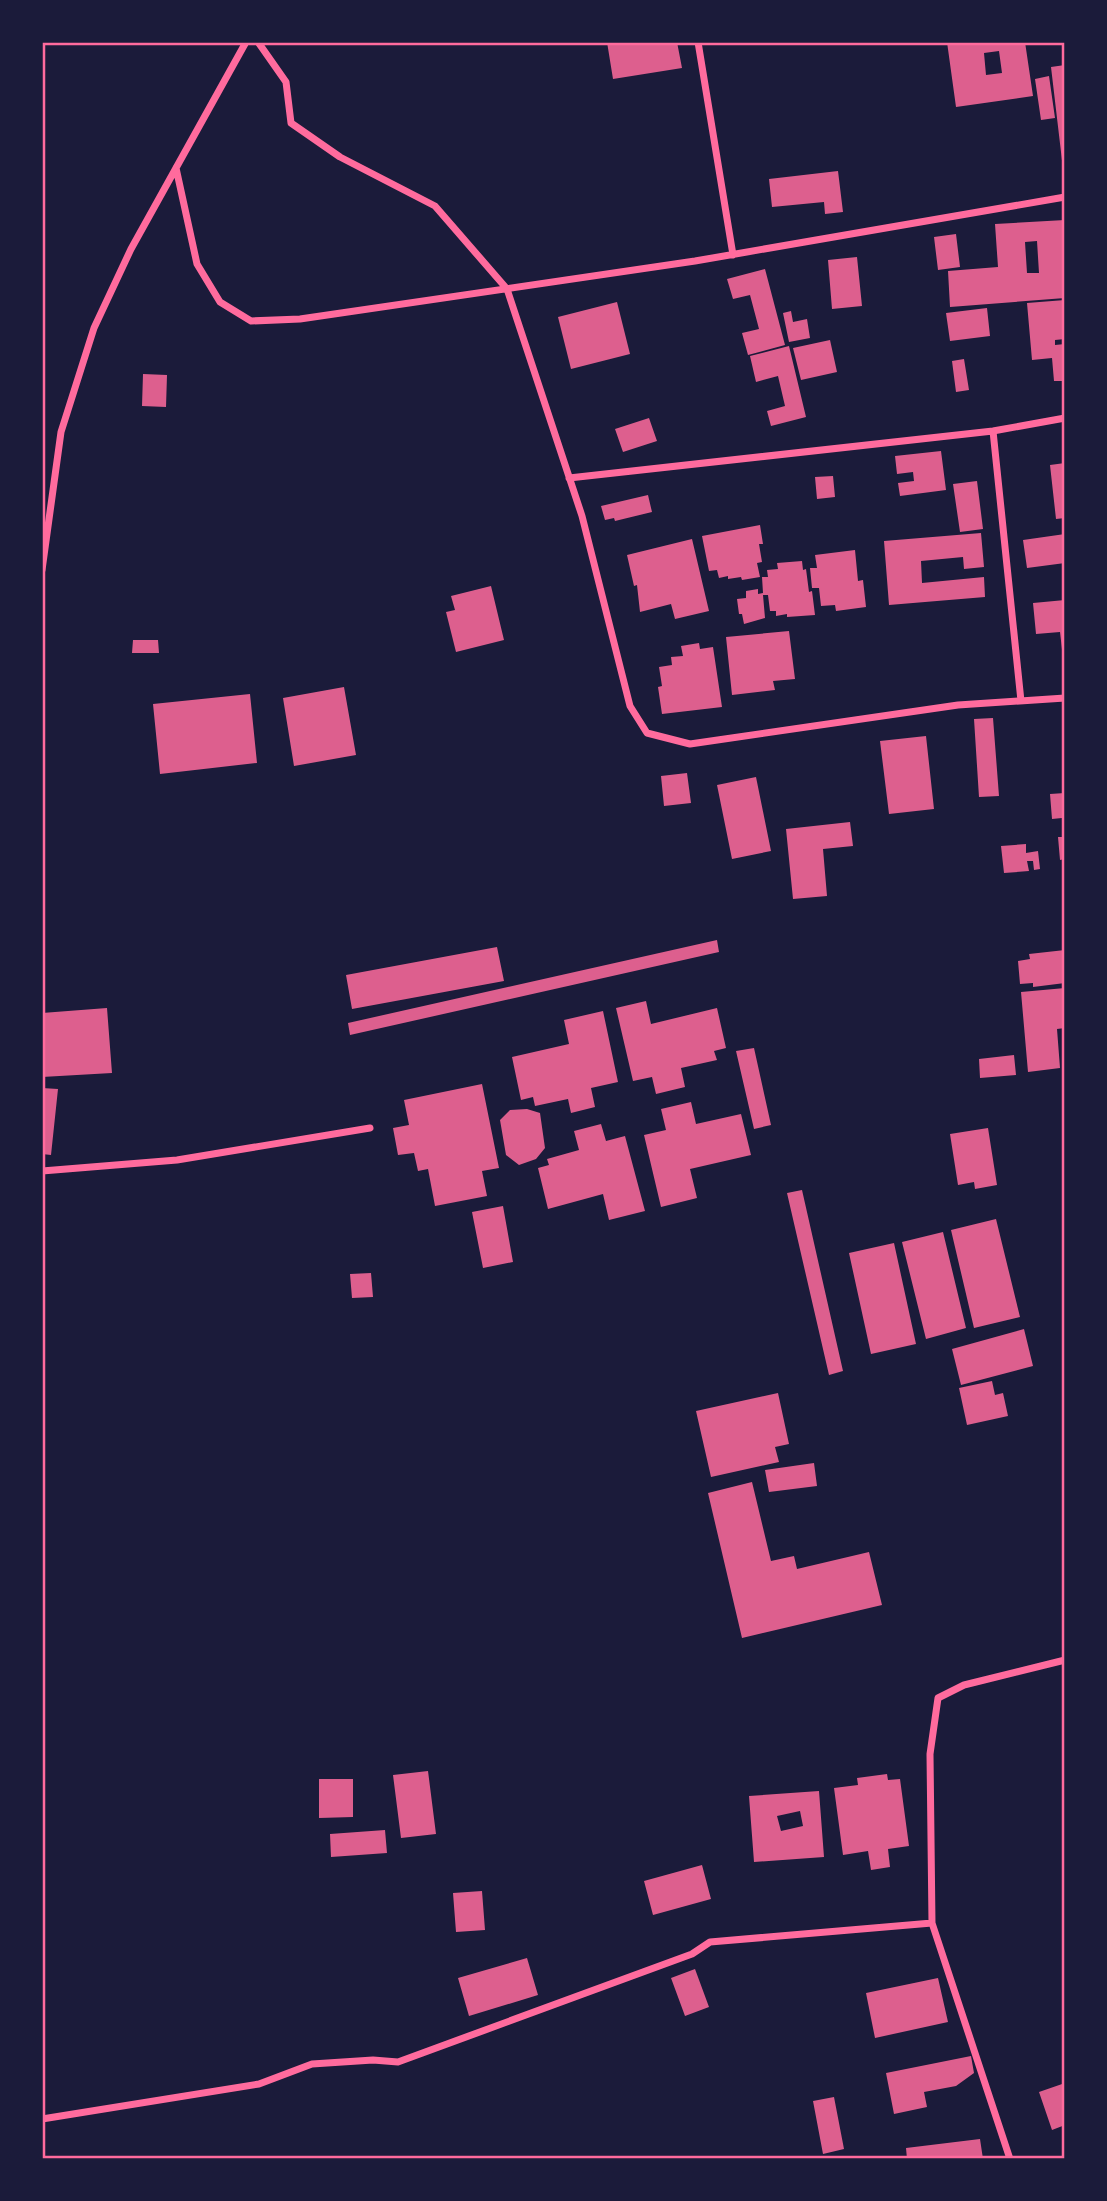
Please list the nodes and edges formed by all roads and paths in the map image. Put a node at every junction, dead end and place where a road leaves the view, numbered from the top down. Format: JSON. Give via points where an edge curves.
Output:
{"nodes":[{"id":1,"x":246,"y":42,"type":"edge"},
{"id":2,"x":258,"y":42,"type":"edge"},
{"id":3,"x":698,"y":42,"type":"edge"},
{"id":4,"x":176,"y":168,"type":"junction"},
{"id":5,"x":1065,"y":197,"type":"edge"},
{"id":6,"x":733,"y":255,"type":"junction"},
{"id":7,"x":508,"y":289,"type":"junction"},
{"id":8,"x":1065,"y":418,"type":"edge"},
{"id":9,"x":993,"y":431,"type":"junction"},
{"id":10,"x":569,"y":478,"type":"junction"},
{"id":11,"x":42,"y":570,"type":"edge"},
{"id":12,"x":1065,"y":698,"type":"edge"},
{"id":13,"x":1021,"y":701,"type":"junction"},
{"id":14,"x":370,"y":1128,"type":"dead end"},
{"id":15,"x":42,"y":1171,"type":"edge"},
{"id":16,"x":1065,"y":1660,"type":"edge"},
{"id":17,"x":932,"y":1923,"type":"junction"},
{"id":18,"x":42,"y":2119,"type":"edge"},
{"id":19,"x":1010,"y":2159,"type":"edge"}],
"edges":[{"from":1,"to":4,"type":"street"},
{"from":2,"to":7,"type":"street","via":[[286,82],[291,123],[340,157],[435,206]]},
{"from":3,"to":6,"type":"street"},
{"from":4,"to":7,"type":"street","via":[[197,264],[220,302],[250,321],[300,319]]},
{"from":4,"to":11,"type":"street","via":[[94,328],[61,432]]},
{"from":5,"to":6,"type":"street"},
{"from":6,"to":7,"type":"street"},
{"from":7,"to":10,"type":"street"},
{"from":8,"to":9,"type":"street"},
{"from":9,"to":10,"type":"street"},
{"from":9,"to":13,"type":"street"},
{"from":10,"to":13,"type":"street","via":[[630,706],[647,733],[690,744],[958,705]]},
{"from":12,"to":13,"type":"street"},
{"from":14,"to":15,"type":"street","via":[[177,1160]]},
{"from":16,"to":17,"type":"street","via":[[964,1685],[938,1698],[930,1754]]},
{"from":17,"to":18,"type":"street","via":[[710,1942],[692,1954],[398,2062],[312,2064],[259,2084]]},
{"from":17,"to":19,"type":"street"}]}
